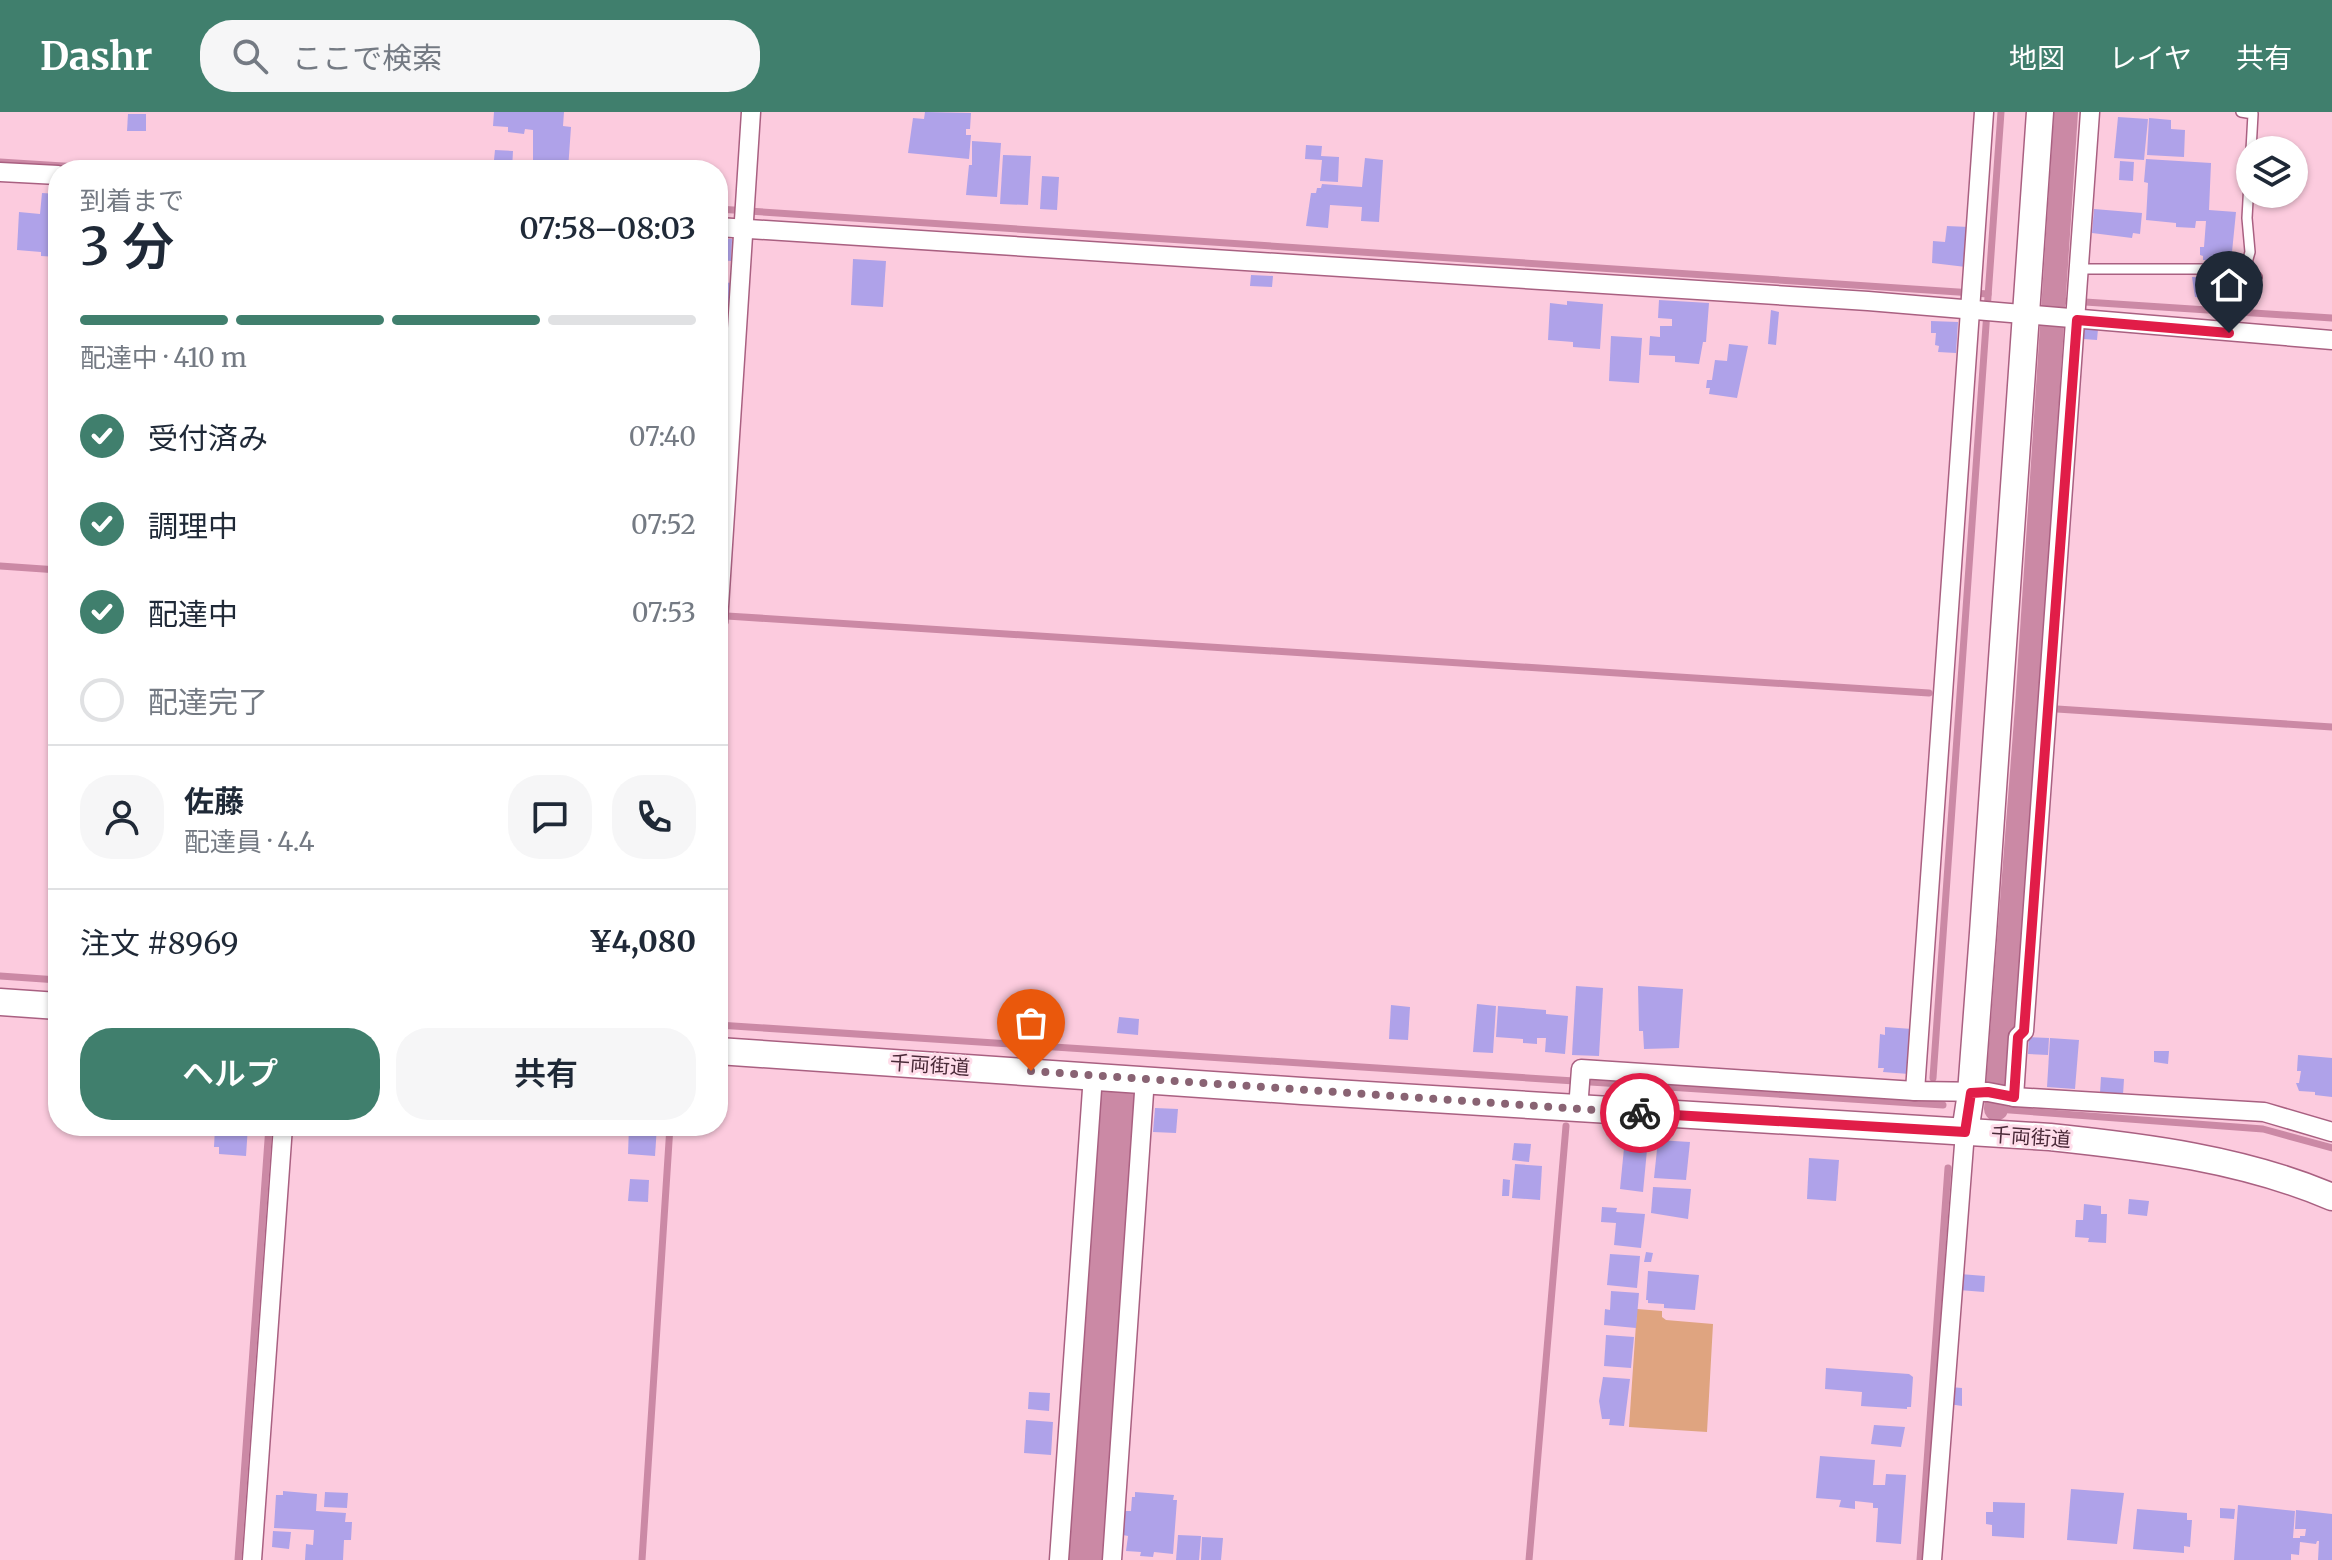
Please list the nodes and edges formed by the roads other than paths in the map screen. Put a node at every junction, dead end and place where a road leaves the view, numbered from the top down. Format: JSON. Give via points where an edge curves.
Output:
{"nodes":[{"id":1,"x":751,"y":112,"type":"edge"},
{"id":2,"x":1984,"y":112,"type":"edge"},
{"id":3,"x":2040,"y":112,"type":"edge"},
{"id":4,"x":2090,"y":112,"type":"edge"},
{"id":5,"x":2241,"y":112,"type":"edge"},
{"id":6,"x":2252,"y":136,"type":"edge"},
{"id":7,"x":0,"y":172,"type":"edge"},
{"id":8,"x":48,"y":174,"type":"edge"},
{"id":9,"x":2248,"y":208,"type":"edge"},
{"id":10,"x":746,"y":217,"type":"junction"},
{"id":11,"x":728,"y":223,"type":"edge"},
{"id":12,"x":2080,"y":269,"type":"junction"},
{"id":13,"x":2244,"y":273,"type":"junction"},
{"id":14,"x":2257,"y":277,"type":"dead end"},
{"id":15,"x":1972,"y":302,"type":"junction"},
{"id":16,"x":2034,"y":316,"type":"junction"},
{"id":17,"x":2070,"y":319,"type":"junction"},
{"id":18,"x":2332,"y":340,"type":"edge"},
{"id":19,"x":728,"y":477,"type":"edge"},
{"id":20,"x":0,"y":1002,"type":"edge"},
{"id":21,"x":48,"y":1005,"type":"edge"},
{"id":22,"x":728,"y":1052,"type":"edge"},
{"id":23,"x":1093,"y":1075,"type":"junction"},
{"id":24,"x":1145,"y":1078,"type":"junction"},
{"id":25,"x":1579,"y":1090,"type":"junction"},
{"id":26,"x":1915,"y":1091,"type":"junction"},
{"id":27,"x":1994,"y":1094,"type":"junction"},
{"id":28,"x":1965,"y":1132,"type":"junction"},
{"id":29,"x":2332,"y":1132,"type":"edge"},
{"id":30,"x":282,"y":1136,"type":"edge"},
{"id":31,"x":2332,"y":1197,"type":"edge"},
{"id":32,"x":252,"y":1560,"type":"edge"},
{"id":33,"x":1059,"y":1560,"type":"edge"},
{"id":34,"x":1112,"y":1560,"type":"edge"},
{"id":35,"x":1932,"y":1560,"type":"edge"}],
"edges":[{"from":1,"to":10,"type":"street"},
{"from":2,"to":15,"type":"street"},
{"from":3,"to":16,"type":"street"},
{"from":4,"to":12,"type":"street"},
{"from":5,"to":6,"type":"lane","via":[[2253,114]]},
{"from":7,"to":8,"type":"street"},
{"from":9,"to":13,"type":"lane","via":[[2250,252]]},
{"from":10,"to":11,"type":"street"},
{"from":10,"to":15,"type":"street","via":[[1868,301]]},
{"from":10,"to":19,"type":"street"},
{"from":12,"to":13,"type":"lane"},
{"from":12,"to":17,"type":"street"},
{"from":13,"to":14,"type":"lane"},
{"from":15,"to":16,"type":"street"},
{"from":15,"to":26,"type":"street"},
{"from":16,"to":17,"type":"street"},
{"from":16,"to":27,"type":"street"},
{"from":17,"to":18,"type":"street"},
{"from":17,"to":27,"type":"street","via":[[2024,1031]]},
{"from":20,"to":21,"type":"street"},
{"from":22,"to":23,"type":"street","name":"千両街道"},
{"from":23,"to":24,"type":"street","name":"千両街道"},
{"from":23,"to":33,"type":"street"},
{"from":24,"to":25,"type":"street","name":"千両街道"},
{"from":24,"to":34,"type":"street"},
{"from":25,"to":26,"type":"street","via":[[1581,1069]]},
{"from":25,"to":28,"type":"street","name":"千両街道"},
{"from":26,"to":27,"type":"street"},
{"from":27,"to":28,"type":"street"},
{"from":27,"to":29,"type":"street","via":[[2264,1112]]},
{"from":28,"to":31,"type":"street","name":"千両街道","via":[[2180,1154]]},
{"from":28,"to":35,"type":"street"},
{"from":30,"to":32,"type":"street"}]}
